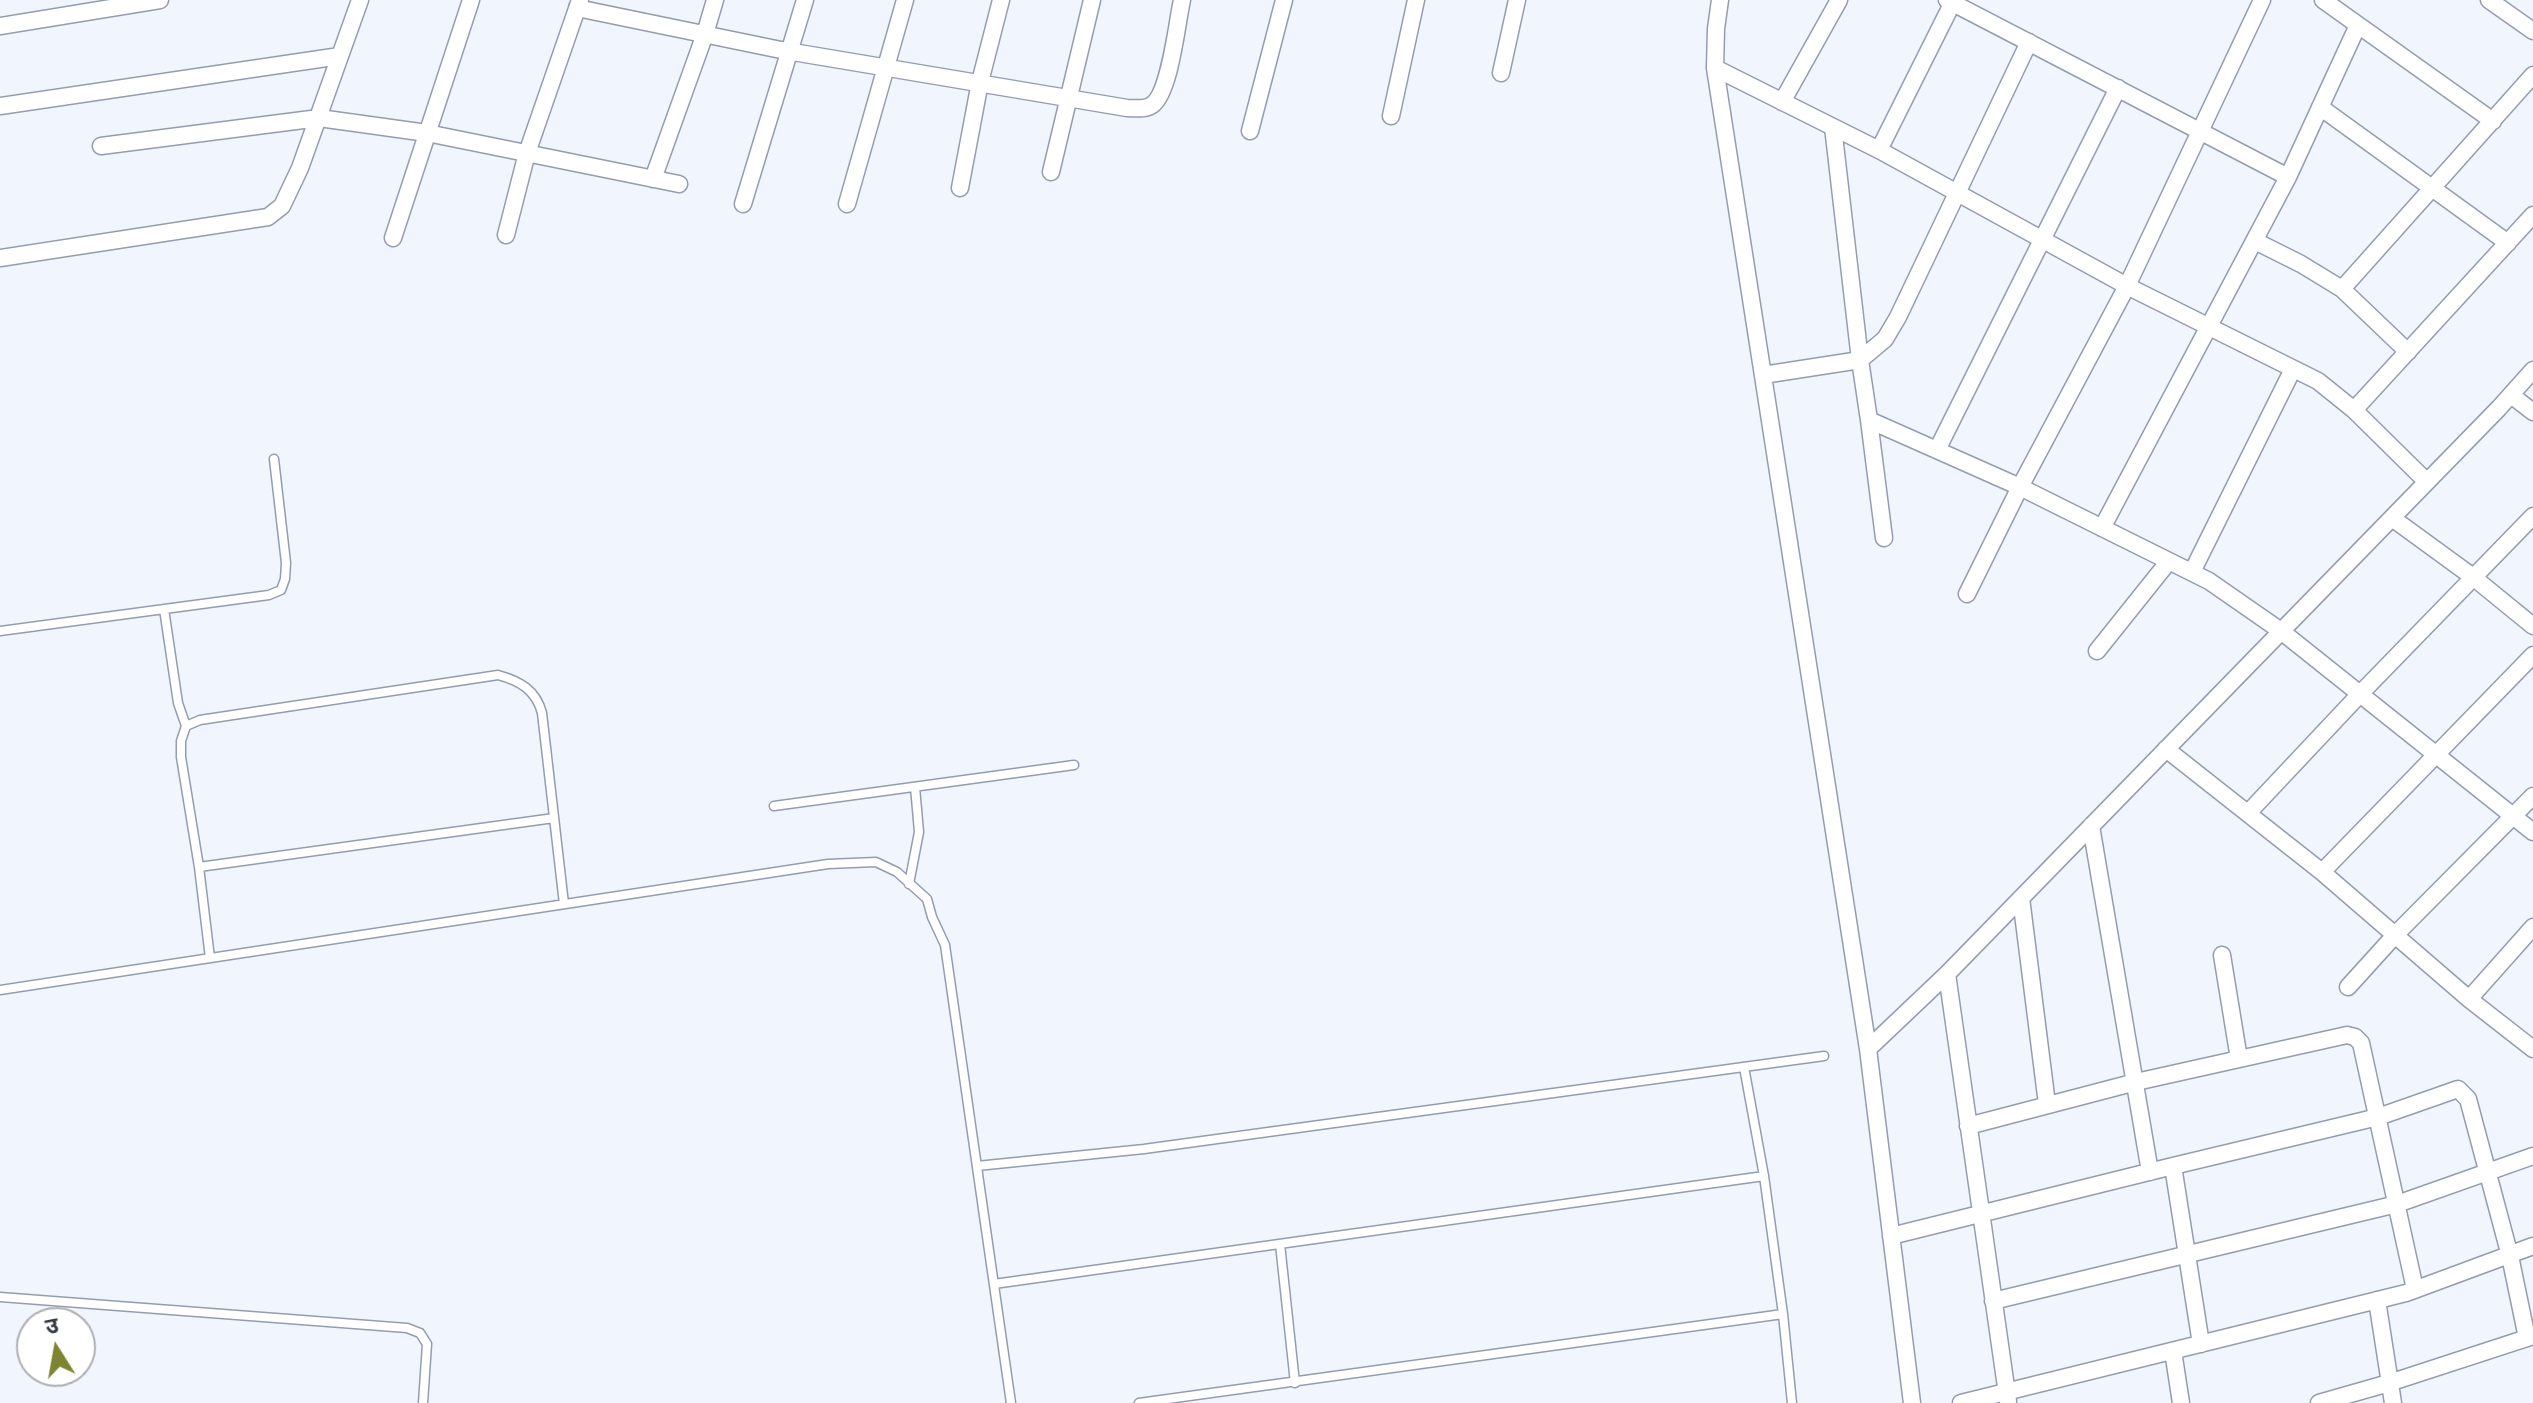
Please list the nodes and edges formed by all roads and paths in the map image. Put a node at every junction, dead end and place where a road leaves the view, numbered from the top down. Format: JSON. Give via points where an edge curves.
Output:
{"nodes":[{"id":1,"x":160,"y":0,"type":"edge"},
{"id":2,"x":360,"y":0,"type":"edge"},
{"id":3,"x":471,"y":0,"type":"edge"},
{"id":4,"x":715,"y":0,"type":"edge"},
{"id":5,"x":805,"y":0,"type":"edge"},
{"id":6,"x":905,"y":0,"type":"edge"},
{"id":7,"x":1001,"y":0,"type":"edge"},
{"id":8,"x":1092,"y":0,"type":"edge"},
{"id":9,"x":1182,"y":0,"type":"edge"},
{"id":10,"x":1284,"y":0,"type":"edge"},
{"id":11,"x":1416,"y":0,"type":"edge"},
{"id":12,"x":1517,"y":0,"type":"edge"},
{"id":13,"x":1720,"y":0,"type":"edge"},
{"id":14,"x":1839,"y":0,"type":"edge"},
{"id":15,"x":2262,"y":0,"type":"edge"},
{"id":16,"x":2323,"y":0,"type":"edge"},
{"id":17,"x":2489,"y":0,"type":"edge"},
{"id":18,"x":1951,"y":1,"type":"edge"},
{"id":19,"x":578,"y":4,"type":"edge"},
{"id":20,"x":2358,"y":25,"type":"junction"},
{"id":21,"x":0,"y":26,"type":"edge"},
{"id":22,"x":2533,"y":31,"type":"edge"},
{"id":23,"x":705,"y":34,"type":"junction"},
{"id":24,"x":2029,"y":42,"type":"junction"},
{"id":25,"x":788,"y":51,"type":"junction"},
{"id":26,"x":340,"y":56,"type":"junction"},
{"id":27,"x":886,"y":67,"type":"junction"},
{"id":28,"x":1715,"y":68,"type":"junction"},
{"id":29,"x":1501,"y":73,"type":"dead end"},
{"id":30,"x":2533,"y":75,"type":"edge"},
{"id":31,"x":980,"y":82,"type":"junction"},
{"id":32,"x":2118,"y":88,"type":"junction"},
{"id":33,"x":1068,"y":97,"type":"junction"},
{"id":34,"x":1782,"y":102,"type":"junction"},
{"id":35,"x":0,"y":106,"type":"edge"},
{"id":36,"x":2320,"y":107,"type":"junction"},
{"id":37,"x":1391,"y":116,"type":"dead end"},
{"id":38,"x":319,"y":118,"type":"junction"},
{"id":39,"x":2493,"y":121,"type":"junction"},
{"id":40,"x":1833,"y":127,"type":"junction"},
{"id":41,"x":1250,"y":131,"type":"dead end"},
{"id":42,"x":2200,"y":131,"type":"junction"},
{"id":43,"x":427,"y":133,"type":"junction"},
{"id":44,"x":101,"y":146,"type":"dead end"},
{"id":45,"x":1879,"y":150,"type":"junction"},
{"id":46,"x":527,"y":153,"type":"junction"},
{"id":47,"x":1051,"y":172,"type":"dead end"},
{"id":48,"x":2288,"y":177,"type":"junction"},
{"id":49,"x":653,"y":179,"type":"junction"},
{"id":50,"x":679,"y":184,"type":"dead end"},
{"id":51,"x":960,"y":188,"type":"dead end"},
{"id":52,"x":2433,"y":188,"type":"junction"},
{"id":53,"x":1956,"y":192,"type":"junction"},
{"id":54,"x":743,"y":204,"type":"dead end"},
{"id":55,"x":847,"y":204,"type":"dead end"},
{"id":56,"x":2533,"y":215,"type":"edge"},
{"id":57,"x":506,"y":235,"type":"dead end"},
{"id":58,"x":393,"y":238,"type":"dead end"},
{"id":59,"x":2042,"y":239,"type":"junction"},
{"id":60,"x":2255,"y":241,"type":"junction"},
{"id":61,"x":2508,"y":243,"type":"junction"},
{"id":62,"x":0,"y":258,"type":"edge"},
{"id":63,"x":2127,"y":286,"type":"junction"},
{"id":64,"x":2342,"y":289,"type":"junction"},
{"id":65,"x":2208,"y":325,"type":"junction"},
{"id":66,"x":2408,"y":352,"type":"junction"},
{"id":67,"x":1860,"y":360,"type":"junction"},
{"id":68,"x":2293,"y":369,"type":"junction"},
{"id":69,"x":2533,"y":370,"type":"edge"},
{"id":70,"x":1763,"y":375,"type":"junction"},
{"id":71,"x":2511,"y":395,"type":"junction"},
{"id":72,"x":2354,"y":410,"type":"junction"},
{"id":73,"x":2533,"y":412,"type":"edge"},
{"id":74,"x":1869,"y":420,"type":"junction"},
{"id":75,"x":1937,"y":450,"type":"junction"},
{"id":76,"x":274,"y":459,"type":"dead end"},
{"id":77,"x":2427,"y":482,"type":"junction"},
{"id":78,"x":2020,"y":487,"type":"junction"},
{"id":79,"x":2533,"y":516,"type":"edge"},
{"id":80,"x":2392,"y":518,"type":"junction"},
{"id":81,"x":2102,"y":528,"type":"junction"},
{"id":82,"x":1884,"y":538,"type":"dead end"},
{"id":83,"x":2169,"y":561,"type":"junction"},
{"id":84,"x":2192,"y":572,"type":"junction"},
{"id":85,"x":2473,"y":577,"type":"junction"},
{"id":86,"x":1967,"y":594,"type":"dead end"},
{"id":87,"x":164,"y":609,"type":"junction"},
{"id":88,"x":2533,"y":626,"type":"edge"},
{"id":89,"x":0,"y":631,"type":"edge"},
{"id":90,"x":2281,"y":631,"type":"junction"},
{"id":91,"x":2097,"y":651,"type":"dead end"},
{"id":92,"x":2533,"y":655,"type":"edge"},
{"id":93,"x":2360,"y":694,"type":"junction"},
{"id":94,"x":186,"y":726,"type":"junction"},
{"id":95,"x":2166,"y":749,"type":"junction"},
{"id":96,"x":2437,"y":754,"type":"junction"},
{"id":97,"x":1074,"y":765,"type":"dead end"},
{"id":98,"x":915,"y":787,"type":"junction"},
{"id":99,"x":2533,"y":796,"type":"edge"},
{"id":100,"x":774,"y":806,"type":"dead end"},
{"id":101,"x":2248,"y":813,"type":"junction"},
{"id":102,"x":2515,"y":816,"type":"junction"},
{"id":103,"x":554,"y":818,"type":"junction"},
{"id":104,"x":2091,"y":826,"type":"junction"},
{"id":105,"x":2533,"y":832,"type":"edge"},
{"id":106,"x":199,"y":867,"type":"junction"},
{"id":107,"x":2322,"y":872,"type":"junction"},
{"id":108,"x":909,"y":884,"type":"junction"},
{"id":109,"x":2021,"y":898,"type":"junction"},
{"id":110,"x":564,"y":904,"type":"junction"},
{"id":111,"x":2533,"y":927,"type":"edge"},
{"id":112,"x":2396,"y":934,"type":"junction"},
{"id":113,"x":2222,"y":955,"type":"dead end"},
{"id":114,"x":210,"y":958,"type":"junction"},
{"id":115,"x":1947,"y":974,"type":"junction"},
{"id":116,"x":2348,"y":987,"type":"dead end"},
{"id":117,"x":0,"y":990,"type":"edge"},
{"id":118,"x":2469,"y":999,"type":"junction"},
{"id":119,"x":1868,"y":1049,"type":"junction"},
{"id":120,"x":2533,"y":1049,"type":"edge"},
{"id":121,"x":1824,"y":1056,"type":"dead end"},
{"id":122,"x":2239,"y":1059,"type":"junction"},
{"id":123,"x":1744,"y":1067,"type":"junction"},
{"id":124,"x":2136,"y":1082,"type":"junction"},
{"id":125,"x":2047,"y":1104,"type":"junction"},
{"id":126,"x":2378,"y":1117,"type":"junction"},
{"id":127,"x":1968,"y":1126,"type":"junction"},
{"id":128,"x":2533,"y":1156,"type":"edge"},
{"id":129,"x":977,"y":1166,"type":"junction"},
{"id":130,"x":2173,"y":1166,"type":"junction"},
{"id":131,"x":2150,"y":1172,"type":"junction"},
{"id":132,"x":2486,"y":1172,"type":"junction"},
{"id":133,"x":1764,"y":1176,"type":"junction"},
{"id":134,"x":2397,"y":1204,"type":"junction"},
{"id":135,"x":1981,"y":1214,"type":"junction"},
{"id":136,"x":1891,"y":1236,"type":"junction"},
{"id":137,"x":1280,"y":1244,"type":"junction"},
{"id":138,"x":2533,"y":1246,"type":"edge"},
{"id":139,"x":2187,"y":1256,"type":"junction"},
{"id":140,"x":2510,"y":1256,"type":"junction"},
{"id":141,"x":994,"y":1284,"type":"junction"},
{"id":142,"x":2415,"y":1289,"type":"junction"},
{"id":143,"x":0,"y":1297,"type":"edge"},
{"id":144,"x":2377,"y":1300,"type":"junction"},
{"id":145,"x":1993,"y":1301,"type":"junction"},
{"id":146,"x":1783,"y":1314,"type":"junction"},
{"id":147,"x":2530,"y":1337,"type":"edge"},
{"id":148,"x":2201,"y":1344,"type":"junction"},
{"id":149,"x":2173,"y":1351,"type":"junction"},
{"id":150,"x":1295,"y":1383,"type":"junction"},
{"id":151,"x":2389,"y":1383,"type":"junction"},
{"id":152,"x":2008,"y":1398,"type":"edge"},
{"id":153,"x":423,"y":1403,"type":"edge"},
{"id":154,"x":1011,"y":1403,"type":"edge"},
{"id":155,"x":1139,"y":1403,"type":"edge"},
{"id":156,"x":1792,"y":1403,"type":"edge"},
{"id":157,"x":1912,"y":1403,"type":"edge"},
{"id":158,"x":1961,"y":1403,"type":"edge"},
{"id":159,"x":2181,"y":1403,"type":"edge"},
{"id":160,"x":2319,"y":1403,"type":"edge"},
{"id":161,"x":2393,"y":1403,"type":"edge"}],
"edges":[{"from":1,"to":21,"type":"street"},
{"from":2,"to":26,"type":"street"},
{"from":3,"to":43,"type":"street"},
{"from":4,"to":23,"type":"street"},
{"from":5,"to":25,"type":"street"},
{"from":6,"to":27,"type":"street"},
{"from":7,"to":31,"type":"street"},
{"from":8,"to":33,"type":"street"},
{"from":9,"to":33,"type":"street","via":[[1163,89],[1152,105],[1127,108]]},
{"from":10,"to":41,"type":"street"},
{"from":11,"to":37,"type":"street"},
{"from":12,"to":29,"type":"street"},
{"from":13,"to":28,"type":"street"},
{"from":14,"to":34,"type":"street"},
{"from":15,"to":42,"type":"street"},
{"from":16,"to":20,"type":"street"},
{"from":17,"to":22,"type":"street"},
{"from":18,"to":24,"type":"street"},
{"from":18,"to":45,"type":"street"},
{"from":19,"to":23,"type":"street"},
{"from":19,"to":46,"type":"street"},
{"from":20,"to":36,"type":"street"},
{"from":20,"to":39,"type":"street"},
{"from":23,"to":25,"type":"street"},
{"from":23,"to":49,"type":"street"},
{"from":24,"to":32,"type":"street"},
{"from":24,"to":53,"type":"street"},
{"from":25,"to":27,"type":"street"},
{"from":25,"to":54,"type":"street"},
{"from":26,"to":35,"type":"street"},
{"from":26,"to":38,"type":"street"},
{"from":27,"to":31,"type":"street"},
{"from":27,"to":55,"type":"street"},
{"from":28,"to":34,"type":"street"},
{"from":28,"to":70,"type":"street"},
{"from":30,"to":39,"type":"street"},
{"from":31,"to":33,"type":"street"},
{"from":31,"to":51,"type":"street"},
{"from":32,"to":42,"type":"street"},
{"from":32,"to":59,"type":"street"},
{"from":33,"to":47,"type":"street"},
{"from":34,"to":40,"type":"street"},
{"from":36,"to":48,"type":"street"},
{"from":36,"to":52,"type":"street"},
{"from":38,"to":43,"type":"street"},
{"from":38,"to":44,"type":"street"},
{"from":38,"to":62,"type":"street","via":[[282,206],[268,217]]},
{"from":39,"to":52,"type":"street"},
{"from":40,"to":45,"type":"street"},
{"from":40,"to":67,"type":"street"},
{"from":42,"to":48,"type":"street"},
{"from":42,"to":63,"type":"street"},
{"from":43,"to":46,"type":"street"},
{"from":43,"to":58,"type":"street"},
{"from":45,"to":53,"type":"street"},
{"from":46,"to":49,"type":"street"},
{"from":46,"to":57,"type":"street"},
{"from":48,"to":60,"type":"street"},
{"from":49,"to":50,"type":"street"},
{"from":52,"to":61,"type":"street"},
{"from":52,"to":64,"type":"street"},
{"from":53,"to":59,"type":"street"},
{"from":53,"to":67,"type":"street","via":[[1898,317],[1885,339]]},
{"from":56,"to":61,"type":"street"},
{"from":59,"to":63,"type":"street"},
{"from":59,"to":75,"type":"street"},
{"from":60,"to":64,"type":"street"},
{"from":60,"to":65,"type":"street"},
{"from":61,"to":66,"type":"street"},
{"from":63,"to":65,"type":"street"},
{"from":63,"to":78,"type":"street"},
{"from":64,"to":66,"type":"street"},
{"from":65,"to":68,"type":"street"},
{"from":65,"to":81,"type":"street"},
{"from":66,"to":72,"type":"street"},
{"from":67,"to":70,"type":"street"},
{"from":67,"to":74,"type":"street"},
{"from":68,"to":72,"type":"street"},
{"from":68,"to":84,"type":"street"},
{"from":69,"to":71,"type":"street"},
{"from":70,"to":119,"type":"street"},
{"from":71,"to":73,"type":"street"},
{"from":71,"to":77,"type":"street"},
{"from":72,"to":77,"type":"street"},
{"from":74,"to":75,"type":"street"},
{"from":74,"to":82,"type":"street"},
{"from":75,"to":78,"type":"street"},
{"from":76,"to":87,"type":"lane","via":[[286,563],[281,590]]},
{"from":77,"to":80,"type":"street"},
{"from":78,"to":81,"type":"street"},
{"from":78,"to":86,"type":"street"},
{"from":79,"to":85,"type":"street"},
{"from":80,"to":85,"type":"street"},
{"from":80,"to":90,"type":"street"},
{"from":81,"to":83,"type":"street"},
{"from":83,"to":84,"type":"street"},
{"from":83,"to":91,"type":"street"},
{"from":84,"to":90,"type":"street"},
{"from":85,"to":88,"type":"street"},
{"from":85,"to":93,"type":"street"},
{"from":87,"to":89,"type":"lane"},
{"from":87,"to":94,"type":"lane"},
{"from":90,"to":93,"type":"street"},
{"from":90,"to":95,"type":"street"},
{"from":92,"to":96,"type":"street"},
{"from":93,"to":96,"type":"street"},
{"from":93,"to":101,"type":"street"},
{"from":94,"to":103,"type":"lane","via":[[498,675],[515,679],[537,696],[542,713]]},
{"from":94,"to":106,"type":"lane","via":[[181,757]]},
{"from":95,"to":101,"type":"street"},
{"from":95,"to":104,"type":"street"},
{"from":96,"to":102,"type":"street"},
{"from":96,"to":107,"type":"street"},
{"from":97,"to":98,"type":"lane"},
{"from":98,"to":100,"type":"lane"},
{"from":98,"to":108,"type":"lane","via":[[919,832]]},
{"from":99,"to":102,"type":"street"},
{"from":101,"to":107,"type":"street"},
{"from":102,"to":105,"type":"street"},
{"from":102,"to":112,"type":"street"},
{"from":103,"to":106,"type":"lane"},
{"from":103,"to":110,"type":"lane"},
{"from":104,"to":109,"type":"street"},
{"from":104,"to":124,"type":"street"},
{"from":106,"to":114,"type":"lane"},
{"from":107,"to":112,"type":"street"},
{"from":108,"to":110,"type":"lane","via":[[876,862],[828,864]]},
{"from":108,"to":129,"type":"lane","via":[[927,899],[945,945]]},
{"from":109,"to":115,"type":"street"},
{"from":109,"to":125,"type":"street"},
{"from":110,"to":114,"type":"lane"},
{"from":111,"to":118,"type":"street"},
{"from":112,"to":116,"type":"street"},
{"from":112,"to":118,"type":"street"},
{"from":113,"to":122,"type":"street"},
{"from":114,"to":117,"type":"lane"},
{"from":115,"to":119,"type":"street"},
{"from":115,"to":127,"type":"street"},
{"from":118,"to":120,"type":"street"},
{"from":119,"to":136,"type":"street"},
{"from":121,"to":123,"type":"lane"},
{"from":122,"to":124,"type":"street"},
{"from":122,"to":126,"type":"street","via":[[2355,1037],[2361,1043]]},
{"from":123,"to":129,"type":"lane","via":[[1160,1147]]},
{"from":123,"to":133,"type":"lane"},
{"from":124,"to":125,"type":"street"},
{"from":124,"to":131,"type":"street"},
{"from":125,"to":127,"type":"street"},
{"from":126,"to":130,"type":"street"},
{"from":126,"to":132,"type":"street","via":[[2458,1089],[2468,1099]]},
{"from":126,"to":134,"type":"street"},
{"from":127,"to":135,"type":"street"},
{"from":128,"to":132,"type":"street"},
{"from":129,"to":141,"type":"lane"},
{"from":130,"to":131,"type":"street"},
{"from":130,"to":139,"type":"street"},
{"from":131,"to":135,"type":"street"},
{"from":132,"to":134,"type":"street"},
{"from":132,"to":140,"type":"street"},
{"from":133,"to":137,"type":"lane"},
{"from":133,"to":146,"type":"lane"},
{"from":134,"to":139,"type":"street"},
{"from":134,"to":142,"type":"street"},
{"from":135,"to":136,"type":"street"},
{"from":135,"to":145,"type":"street"},
{"from":136,"to":157,"type":"street"},
{"from":137,"to":141,"type":"lane"},
{"from":137,"to":150,"type":"lane"},
{"from":138,"to":140,"type":"street"},
{"from":139,"to":145,"type":"street"},
{"from":139,"to":148,"type":"street"},
{"from":140,"to":142,"type":"street"},
{"from":140,"to":147,"type":"street"},
{"from":141,"to":154,"type":"lane"},
{"from":142,"to":144,"type":"street"},
{"from":143,"to":153,"type":"lane","via":[[407,1328],[420,1333],[427,1344]]},
{"from":144,"to":148,"type":"street"},
{"from":144,"to":151,"type":"street"},
{"from":145,"to":152,"type":"street"},
{"from":146,"to":150,"type":"lane"},
{"from":146,"to":156,"type":"lane"},
{"from":147,"to":151,"type":"street"},
{"from":148,"to":149,"type":"street"},
{"from":149,"to":152,"type":"street"},
{"from":149,"to":159,"type":"street"},
{"from":150,"to":155,"type":"lane"},
{"from":151,"to":160,"type":"street"},
{"from":151,"to":161,"type":"street"},
{"from":152,"to":158,"type":"street"}]}
